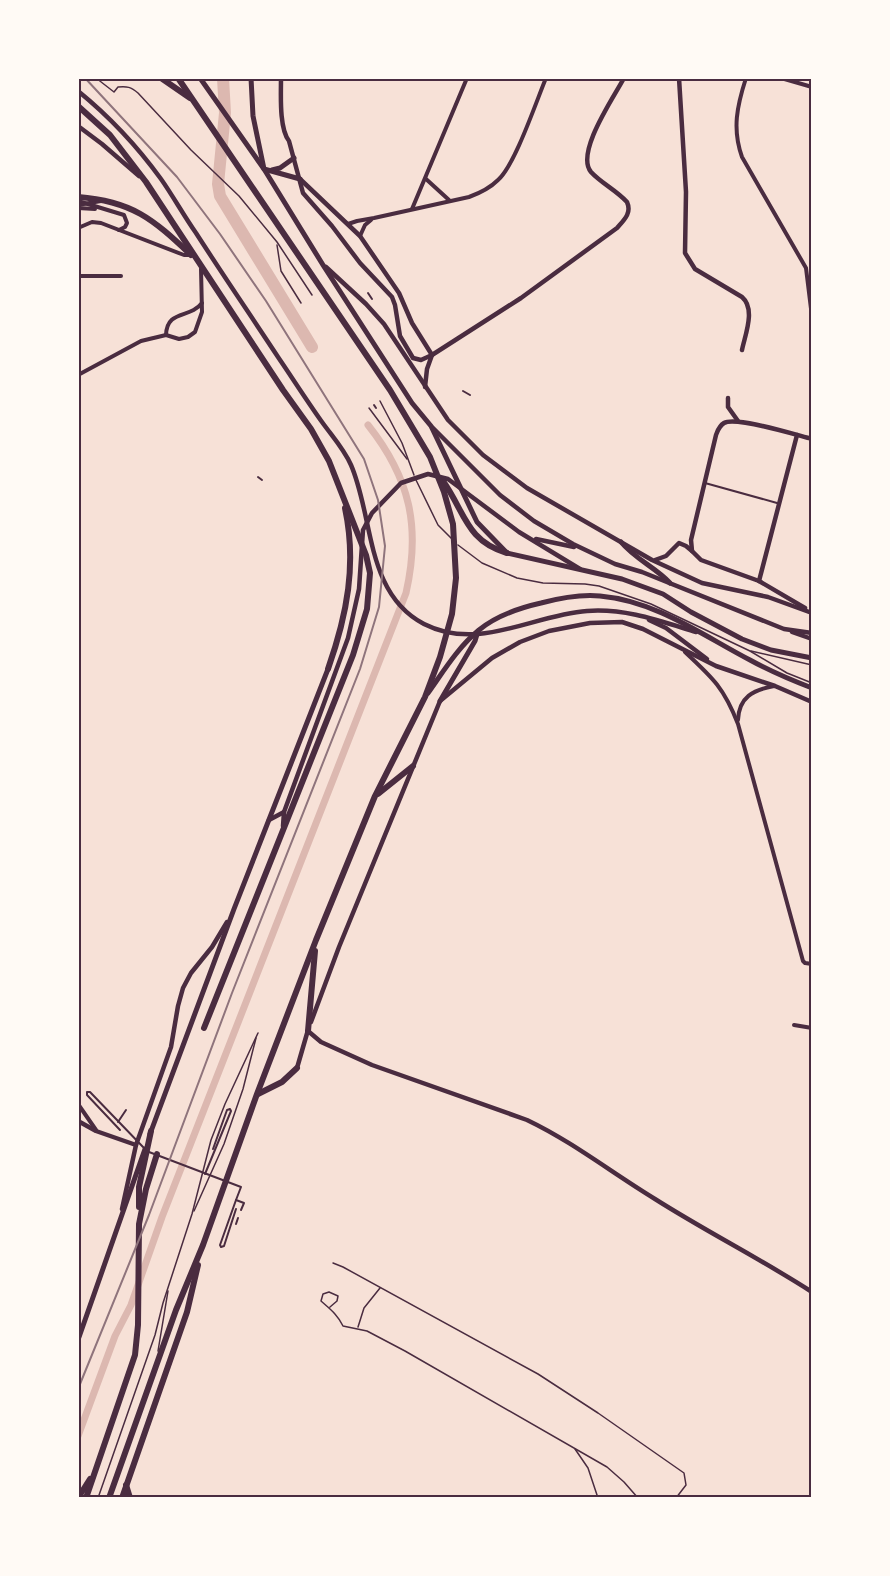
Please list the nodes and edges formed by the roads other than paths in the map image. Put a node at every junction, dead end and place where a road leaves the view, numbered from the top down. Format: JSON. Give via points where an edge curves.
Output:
{"nodes":[{"id":1,"x":96,"y":78,"type":"edge"},
{"id":2,"x":161,"y":78,"type":"edge"},
{"id":3,"x":178,"y":78,"type":"edge"},
{"id":4,"x":200,"y":78,"type":"edge"},
{"id":5,"x":250,"y":78,"type":"edge"},
{"id":6,"x":281,"y":78,"type":"edge"},
{"id":7,"x":468,"y":78,"type":"edge"},
{"id":8,"x":546,"y":78,"type":"edge"},
{"id":9,"x":624,"y":78,"type":"edge"},
{"id":10,"x":679,"y":78,"type":"edge"},
{"id":11,"x":684,"y":78,"type":"edge"},
{"id":12,"x":746,"y":78,"type":"edge"},
{"id":13,"x":781,"y":78,"type":"edge"},
{"id":14,"x":680,"y":86,"type":"junction"},
{"id":15,"x":812,"y":87,"type":"edge"},
{"id":16,"x":78,"y":91,"type":"edge"},
{"id":17,"x":193,"y":100,"type":"junction"},
{"id":18,"x":78,"y":106,"type":"edge"},
{"id":19,"x":78,"y":126,"type":"edge"},
{"id":20,"x":294,"y":158,"type":"junction"},
{"id":21,"x":268,"y":169,"type":"junction"},
{"id":22,"x":300,"y":179,"type":"junction"},
{"id":23,"x":426,"y":179,"type":"junction"},
{"id":24,"x":146,"y":182,"type":"junction"},
{"id":25,"x":106,"y":200,"type":"junction"},
{"id":26,"x":449,"y":200,"type":"junction"},
{"id":27,"x":78,"y":203,"type":"edge"},
{"id":28,"x":85,"y":204,"type":"junction"},
{"id":29,"x":99,"y":209,"type":"junction"},
{"id":30,"x":411,"y":210,"type":"junction"},
{"id":31,"x":374,"y":218,"type":"junction"},
{"id":32,"x":348,"y":224,"type":"junction"},
{"id":33,"x":78,"y":228,"type":"edge"},
{"id":34,"x":118,"y":230,"type":"junction"},
{"id":35,"x":360,"y":236,"type":"junction"},
{"id":36,"x":340,"y":238,"type":"junction"},
{"id":37,"x":277,"y":242,"type":"junction"},
{"id":38,"x":191,"y":256,"type":"junction"},
{"id":39,"x":201,"y":265,"type":"junction"},
{"id":40,"x":323,"y":265,"type":"junction"},
{"id":41,"x":78,"y":276,"type":"edge"},
{"id":42,"x":121,"y":276,"type":"dead end"},
{"id":43,"x":368,"y":293,"type":"dead end"},
{"id":44,"x":312,"y":295,"type":"dead end"},
{"id":45,"x":372,"y":299,"type":"dead end"},
{"id":46,"x":202,"y":303,"type":"junction"},
{"id":47,"x":301,"y":303,"type":"dead end"},
{"id":48,"x":812,"y":317,"type":"edge"},
{"id":49,"x":166,"y":335,"type":"junction"},
{"id":50,"x":742,"y":350,"type":"dead end"},
{"id":51,"x":432,"y":355,"type":"junction"},
{"id":52,"x":78,"y":375,"type":"edge"},
{"id":53,"x":425,"y":389,"type":"junction"},
{"id":54,"x":463,"y":391,"type":"dead end"},
{"id":55,"x":470,"y":395,"type":"dead end"},
{"id":56,"x":728,"y":398,"type":"dead end"},
{"id":57,"x":380,"y":401,"type":"dead end"},
{"id":58,"x":369,"y":408,"type":"dead end"},
{"id":59,"x":738,"y":421,"type":"junction"},
{"id":60,"x":431,"y":426,"type":"junction"},
{"id":61,"x":797,"y":435,"type":"junction"},
{"id":62,"x":812,"y":439,"type":"edge"},
{"id":63,"x":408,"y":460,"type":"junction"},
{"id":64,"x":435,"y":470,"type":"junction"},
{"id":65,"x":258,"y":477,"type":"dead end"},
{"id":66,"x":262,"y":480,"type":"dead end"},
{"id":67,"x":705,"y":483,"type":"junction"},
{"id":68,"x":339,"y":484,"type":"junction"},
{"id":69,"x":780,"y":504,"type":"junction"},
{"id":70,"x":533,"y":539,"type":"junction"},
{"id":71,"x":621,"y":542,"type":"junction"},
{"id":72,"x":583,"y":549,"type":"junction"},
{"id":73,"x":692,"y":551,"type":"junction"},
{"id":74,"x":507,"y":553,"type":"junction"},
{"id":75,"x":652,"y":560,"type":"junction"},
{"id":76,"x":580,"y":569,"type":"junction"},
{"id":77,"x":759,"y":580,"type":"junction"},
{"id":78,"x":670,"y":583,"type":"junction"},
{"id":79,"x":812,"y":613,"type":"edge"},
{"id":80,"x":645,"y":617,"type":"junction"},
{"id":81,"x":784,"y":629,"type":"junction"},
{"id":82,"x":478,"y":630,"type":"junction"},
{"id":83,"x":812,"y":633,"type":"edge"},
{"id":84,"x":704,"y":634,"type":"junction"},
{"id":85,"x":812,"y":639,"type":"edge"},
{"id":86,"x":750,"y":651,"type":"junction"},
{"id":87,"x":686,"y":652,"type":"junction"},
{"id":88,"x":812,"y":658,"type":"edge"},
{"id":89,"x":812,"y":665,"type":"edge"},
{"id":90,"x":716,"y":666,"type":"junction"},
{"id":91,"x":328,"y":669,"type":"joint"},
{"id":92,"x":812,"y":683,"type":"edge"},
{"id":93,"x":775,"y":686,"type":"junction"},
{"id":94,"x":812,"y":688,"type":"edge"},
{"id":95,"x":425,"y":697,"type":"junction"},
{"id":96,"x":440,"y":701,"type":"junction"},
{"id":97,"x":810,"y":701,"type":"edge"},
{"id":98,"x":738,"y":723,"type":"junction"},
{"id":99,"x":413,"y":766,"type":"junction"},
{"id":100,"x":375,"y":796,"type":"junction"},
{"id":101,"x":285,"y":812,"type":"junction"},
{"id":102,"x":269,"y":820,"type":"junction"},
{"id":103,"x":282,"y":831,"type":"junction"},
{"id":104,"x":234,"y":909,"type":"junction"},
{"id":105,"x":316,"y":939,"type":"junction"},
{"id":106,"x":812,"y":964,"type":"edge"},
{"id":107,"x":794,"y":1025,"type":"dead end"},
{"id":108,"x":204,"y":1028,"type":"dead end"},
{"id":109,"x":812,"y":1028,"type":"edge"},
{"id":110,"x":308,"y":1031,"type":"junction"},
{"id":111,"x":321,"y":1042,"type":"junction"},
{"id":112,"x":304,"y":1044,"type":"junction"},
{"id":113,"x":297,"y":1068,"type":"joint"},
{"id":114,"x":257,"y":1095,"type":"junction"},
{"id":115,"x":78,"y":1104,"type":"edge"},
{"id":116,"x":126,"y":1110,"type":"dead end"},
{"id":117,"x":78,"y":1121,"type":"edge"},
{"id":118,"x":118,"y":1122,"type":"junction"},
{"id":119,"x":120,"y":1130,"type":"dead end"},
{"id":120,"x":96,"y":1131,"type":"junction"},
{"id":121,"x":151,"y":1131,"type":"junction"},
{"id":122,"x":136,"y":1145,"type":"junction"},
{"id":123,"x":213,"y":1149,"type":"dead end"},
{"id":124,"x":157,"y":1154,"type":"dead end"},
{"id":125,"x":205,"y":1174,"type":"junction"},
{"id":126,"x":236,"y":1200,"type":"junction"},
{"id":127,"x":236,"y":1209,"type":"dead end"},
{"id":128,"x":241,"y":1210,"type":"dead end"},
{"id":129,"x":192,"y":1214,"type":"junction"},
{"id":130,"x":238,"y":1218,"type":"dead end"},
{"id":131,"x":139,"y":1224,"type":"junction"},
{"id":132,"x":236,"y":1224,"type":"dead end"},
{"id":133,"x":118,"y":1227,"type":"junction"},
{"id":134,"x":203,"y":1245,"type":"junction"},
{"id":135,"x":333,"y":1263,"type":"dead end"},
{"id":136,"x":169,"y":1284,"type":"junction"},
{"id":137,"x":380,"y":1287,"type":"junction"},
{"id":138,"x":812,"y":1292,"type":"edge"},
{"id":139,"x":330,"y":1307,"type":"junction"},
{"id":140,"x":358,"y":1328,"type":"junction"},
{"id":141,"x":78,"y":1340,"type":"edge"},
{"id":142,"x":157,"y":1363,"type":"junction"},
{"id":143,"x":574,"y":1449,"type":"junction"},
{"id":144,"x":97,"y":1468,"type":"junction"},
{"id":145,"x":123,"y":1494,"type":"edge"},
{"id":146,"x":78,"y":1498,"type":"edge"},
{"id":147,"x":87,"y":1498,"type":"edge"},
{"id":148,"x":98,"y":1498,"type":"edge"},
{"id":149,"x":108,"y":1498,"type":"edge"},
{"id":150,"x":130,"y":1498,"type":"edge"},
{"id":151,"x":598,"y":1498,"type":"edge"},
{"id":152,"x":619,"y":1498,"type":"edge"},
{"id":153,"x":623,"y":1498,"type":"edge"},
{"id":154,"x":638,"y":1498,"type":"edge"},
{"id":155,"x":676,"y":1498,"type":"edge"}],
"edges":[{"from":1,"to":37,"type":"lane","via":[[114,92],[118,87],[131,86],[239,195]]},
{"from":2,"to":17,"type":"highway"},
{"from":3,"to":17,"type":"highway"},
{"from":4,"to":21,"type":"main road"},
{"from":5,"to":21,"type":"main road","via":[[253,116]]},
{"from":6,"to":20,"type":"main road","via":[[282,118]]},
{"from":7,"to":23,"type":"street"},
{"from":8,"to":26,"type":"street","via":[[511,163],[499,180],[470,197]]},
{"from":9,"to":51,"type":"main road","via":[[589,144],[586,158],[591,172],[629,206],[627,217],[521,298]]},
{"from":10,"to":14,"type":"main road"},
{"from":11,"to":14,"type":"street"},
{"from":12,"to":48,"type":"street","via":[[737,107],[738,146],[806,268]]},
{"from":13,"to":15,"type":"street"},
{"from":14,"to":50,"type":"main road","via":[[685,253],[695,269],[748,303]]},
{"from":16,"to":80,"type":"main road","via":[[131,140],[162,181],[338,443],[357,483],[380,573],[398,602],[425,624],[471,635],[577,612],[598,610]]},
{"from":17,"to":64,"type":"highway","via":[[404,411]]},
{"from":18,"to":24,"type":"highway","via":[[110,135]]},
{"from":19,"to":24,"type":"main road"},
{"from":20,"to":21,"type":"main road","via":[[280,168]]},
{"from":20,"to":22,"type":"main road"},
{"from":21,"to":22,"type":"main road"},
{"from":21,"to":40,"type":"main road"},
{"from":22,"to":32,"type":"main road"},
{"from":22,"to":36,"type":"main road","via":[[307,198]]},
{"from":23,"to":26,"type":"street"},
{"from":23,"to":30,"type":"street"},
{"from":24,"to":39,"type":"highway"},
{"from":25,"to":27,"type":"highway"},
{"from":25,"to":28,"type":"street"},
{"from":25,"to":38,"type":"highway","via":[[141,213]]},
{"from":26,"to":30,"type":"street"},
{"from":27,"to":28,"type":"street"},
{"from":27,"to":29,"type":"street"},
{"from":28,"to":29,"type":"street"},
{"from":29,"to":34,"type":"street","via":[[127,218],[126,225]]},
{"from":30,"to":31,"type":"street"},
{"from":31,"to":32,"type":"street"},
{"from":31,"to":35,"type":"street"},
{"from":32,"to":35,"type":"main road"},
{"from":32,"to":36,"type":"main road"},
{"from":33,"to":34,"type":"street","via":[[96,222]]},
{"from":34,"to":38,"type":"street"},
{"from":35,"to":51,"type":"main road","via":[[399,292]]},
{"from":36,"to":51,"type":"main road","via":[[392,297],[397,328],[410,354],[417,360]]},
{"from":37,"to":44,"type":"lane"},
{"from":37,"to":47,"type":"lane","via":[[281,271]]},
{"from":38,"to":39,"type":"highway"},
{"from":39,"to":46,"type":"street"},
{"from":39,"to":68,"type":"highway","via":[[311,429]]},
{"from":40,"to":53,"type":"main road","via":[[384,324]]},
{"from":40,"to":60,"type":"main road"},
{"from":41,"to":42,"type":"street"},
{"from":43,"to":45,"type":"street"},
{"from":46,"to":49,"type":"street","via":[[172,319]]},
{"from":46,"to":49,"type":"street","via":[[195,332],[179,339]]},
{"from":49,"to":52,"type":"street","via":[[141,341]]},
{"from":51,"to":53,"type":"main road"},
{"from":53,"to":71,"type":"main road","via":[[448,420],[496,466],[526,488]]},
{"from":54,"to":55,"type":"street"},
{"from":56,"to":59,"type":"main road","via":[[728,407]]},
{"from":57,"to":63,"type":"lane"},
{"from":58,"to":63,"type":"lane"},
{"from":59,"to":61,"type":"main road"},
{"from":59,"to":67,"type":"main road","via":[[718,428]]},
{"from":60,"to":72,"type":"main road","via":[[500,495],[534,521]]},
{"from":60,"to":74,"type":"main road","via":[[477,522]]},
{"from":61,"to":62,"type":"main road"},
{"from":61,"to":69,"type":"main road"},
{"from":63,"to":86,"type":"lane","via":[[438,525],[475,559],[528,581],[599,586],[651,604]]},
{"from":64,"to":74,"type":"highway","via":[[476,536],[491,548]]},
{"from":64,"to":95,"type":"highway","via":[[455,533],[456,578],[447,636]]},
{"from":65,"to":66,"type":"street"},
{"from":67,"to":69,"type":"street"},
{"from":67,"to":73,"type":"main road","via":[[692,534]]},
{"from":68,"to":91,"type":"highway","via":[[351,541],[351,574],[342,626]]},
{"from":68,"to":103,"type":"highway","via":[[366,555],[370,592],[361,631]]},
{"from":69,"to":77,"type":"main road"},
{"from":70,"to":72,"type":"main road"},
{"from":70,"to":76,"type":"main road"},
{"from":70,"to":101,"type":"main road","via":[[448,479],[428,474],[401,483],[383,500],[363,530],[359,589],[348,638]]},
{"from":71,"to":75,"type":"main road"},
{"from":71,"to":78,"type":"main road","via":[[630,554]]},
{"from":72,"to":78,"type":"main road"},
{"from":73,"to":75,"type":"main road","via":[[679,543],[666,556]]},
{"from":73,"to":77,"type":"main road","via":[[701,560]]},
{"from":74,"to":76,"type":"main road"},
{"from":75,"to":79,"type":"main road","via":[[702,584],[768,597]]},
{"from":76,"to":88,"type":"main road","via":[[663,594],[729,633],[771,650]]},
{"from":77,"to":79,"type":"main road"},
{"from":78,"to":81,"type":"main road"},
{"from":80,"to":84,"type":"main road"},
{"from":80,"to":90,"type":"main road"},
{"from":81,"to":83,"type":"main road"},
{"from":81,"to":85,"type":"main road"},
{"from":82,"to":84,"type":"main road","via":[[528,606],[569,597],[599,596],[654,610]]},
{"from":82,"to":95,"type":"main road"},
{"from":82,"to":96,"type":"main road","via":[[475,642]]},
{"from":84,"to":94,"type":"main road","via":[[748,660]]},
{"from":86,"to":89,"type":"lane"},
{"from":86,"to":92,"type":"lane"},
{"from":87,"to":90,"type":"main road"},
{"from":87,"to":96,"type":"main road","via":[[622,622],[564,627],[508,648]]},
{"from":87,"to":98,"type":"street","via":[[721,687]]},
{"from":90,"to":93,"type":"main road"},
{"from":91,"to":102,"type":"main road"},
{"from":93,"to":97,"type":"main road"},
{"from":93,"to":98,"type":"street","via":[[746,696]]},
{"from":95,"to":100,"type":"highway"},
{"from":96,"to":99,"type":"main road"},
{"from":98,"to":106,"type":"street","via":[[803,961]]},
{"from":99,"to":100,"type":"highway"},
{"from":99,"to":110,"type":"main road"},
{"from":100,"to":105,"type":"highway"},
{"from":101,"to":102,"type":"main road"},
{"from":101,"to":103,"type":"main road"},
{"from":102,"to":104,"type":"main road"},
{"from":103,"to":108,"type":"highway"},
{"from":104,"to":121,"type":"main road"},
{"from":104,"to":122,"type":"main road","via":[[183,988],[171,1047]]},
{"from":105,"to":110,"type":"highway"},
{"from":105,"to":114,"type":"highway"},
{"from":107,"to":109,"type":"street"},
{"from":110,"to":111,"type":"main road"},
{"from":110,"to":112,"type":"main road"},
{"from":111,"to":112,"type":"main road"},
{"from":111,"to":138,"type":"main road","via":[[549,1131],[657,1201]]},
{"from":112,"to":113,"type":"main road"},
{"from":113,"to":114,"type":"highway","via":[[282,1082]]},
{"from":114,"to":134,"type":"highway"},
{"from":115,"to":120,"type":"street"},
{"from":116,"to":118,"type":"street"},
{"from":117,"to":120,"type":"main road"},
{"from":118,"to":119,"type":"street","via":[[87,1092]]},
{"from":118,"to":125,"type":"street","via":[[149,1152]]},
{"from":120,"to":122,"type":"main road"},
{"from":121,"to":131,"type":"highway","via":[[139,1187]]},
{"from":121,"to":133,"type":"main road"},
{"from":122,"to":133,"type":"main road"},
{"from":123,"to":125,"type":"street","via":[[230,1109]]},
{"from":124,"to":131,"type":"highway"},
{"from":125,"to":126,"type":"street","via":[[241,1187]]},
{"from":126,"to":127,"type":"street","via":[[221,1247]]},
{"from":126,"to":128,"type":"street","via":[[244,1203]]},
{"from":129,"to":129,"type":"lane","via":[[211,1140],[258,1033],[227,1135]]},
{"from":129,"to":136,"type":"lane"},
{"from":130,"to":132,"type":"street"},
{"from":131,"to":144,"type":"highway","via":[[135,1355]]},
{"from":133,"to":141,"type":"main road"},
{"from":134,"to":142,"type":"highway"},
{"from":134,"to":145,"type":"highway","via":[[186,1312]]},
{"from":135,"to":137,"type":"lane"},
{"from":136,"to":142,"type":"lane"},
{"from":136,"to":148,"type":"lane"},
{"from":137,"to":140,"type":"lane","via":[[364,1308]]},
{"from":137,"to":155,"type":"lane","via":[[538,1374],[652,1450],[686,1477],[686,1485]]},
{"from":139,"to":139,"type":"lane","via":[[321,1301],[323,1294],[329,1292],[338,1296]]},
{"from":139,"to":140,"type":"lane","via":[[343,1326]]},
{"from":140,"to":143,"type":"lane","via":[[415,1356]]},
{"from":142,"to":149,"type":"highway"},
{"from":143,"to":151,"type":"lane","via":[[588,1468]]},
{"from":143,"to":154,"type":"lane","via":[[607,1467]]},
{"from":144,"to":146,"type":"highway"},
{"from":144,"to":147,"type":"highway"},
{"from":145,"to":150,"type":"highway"},
{"from":152,"to":153,"type":"lane"}]}
